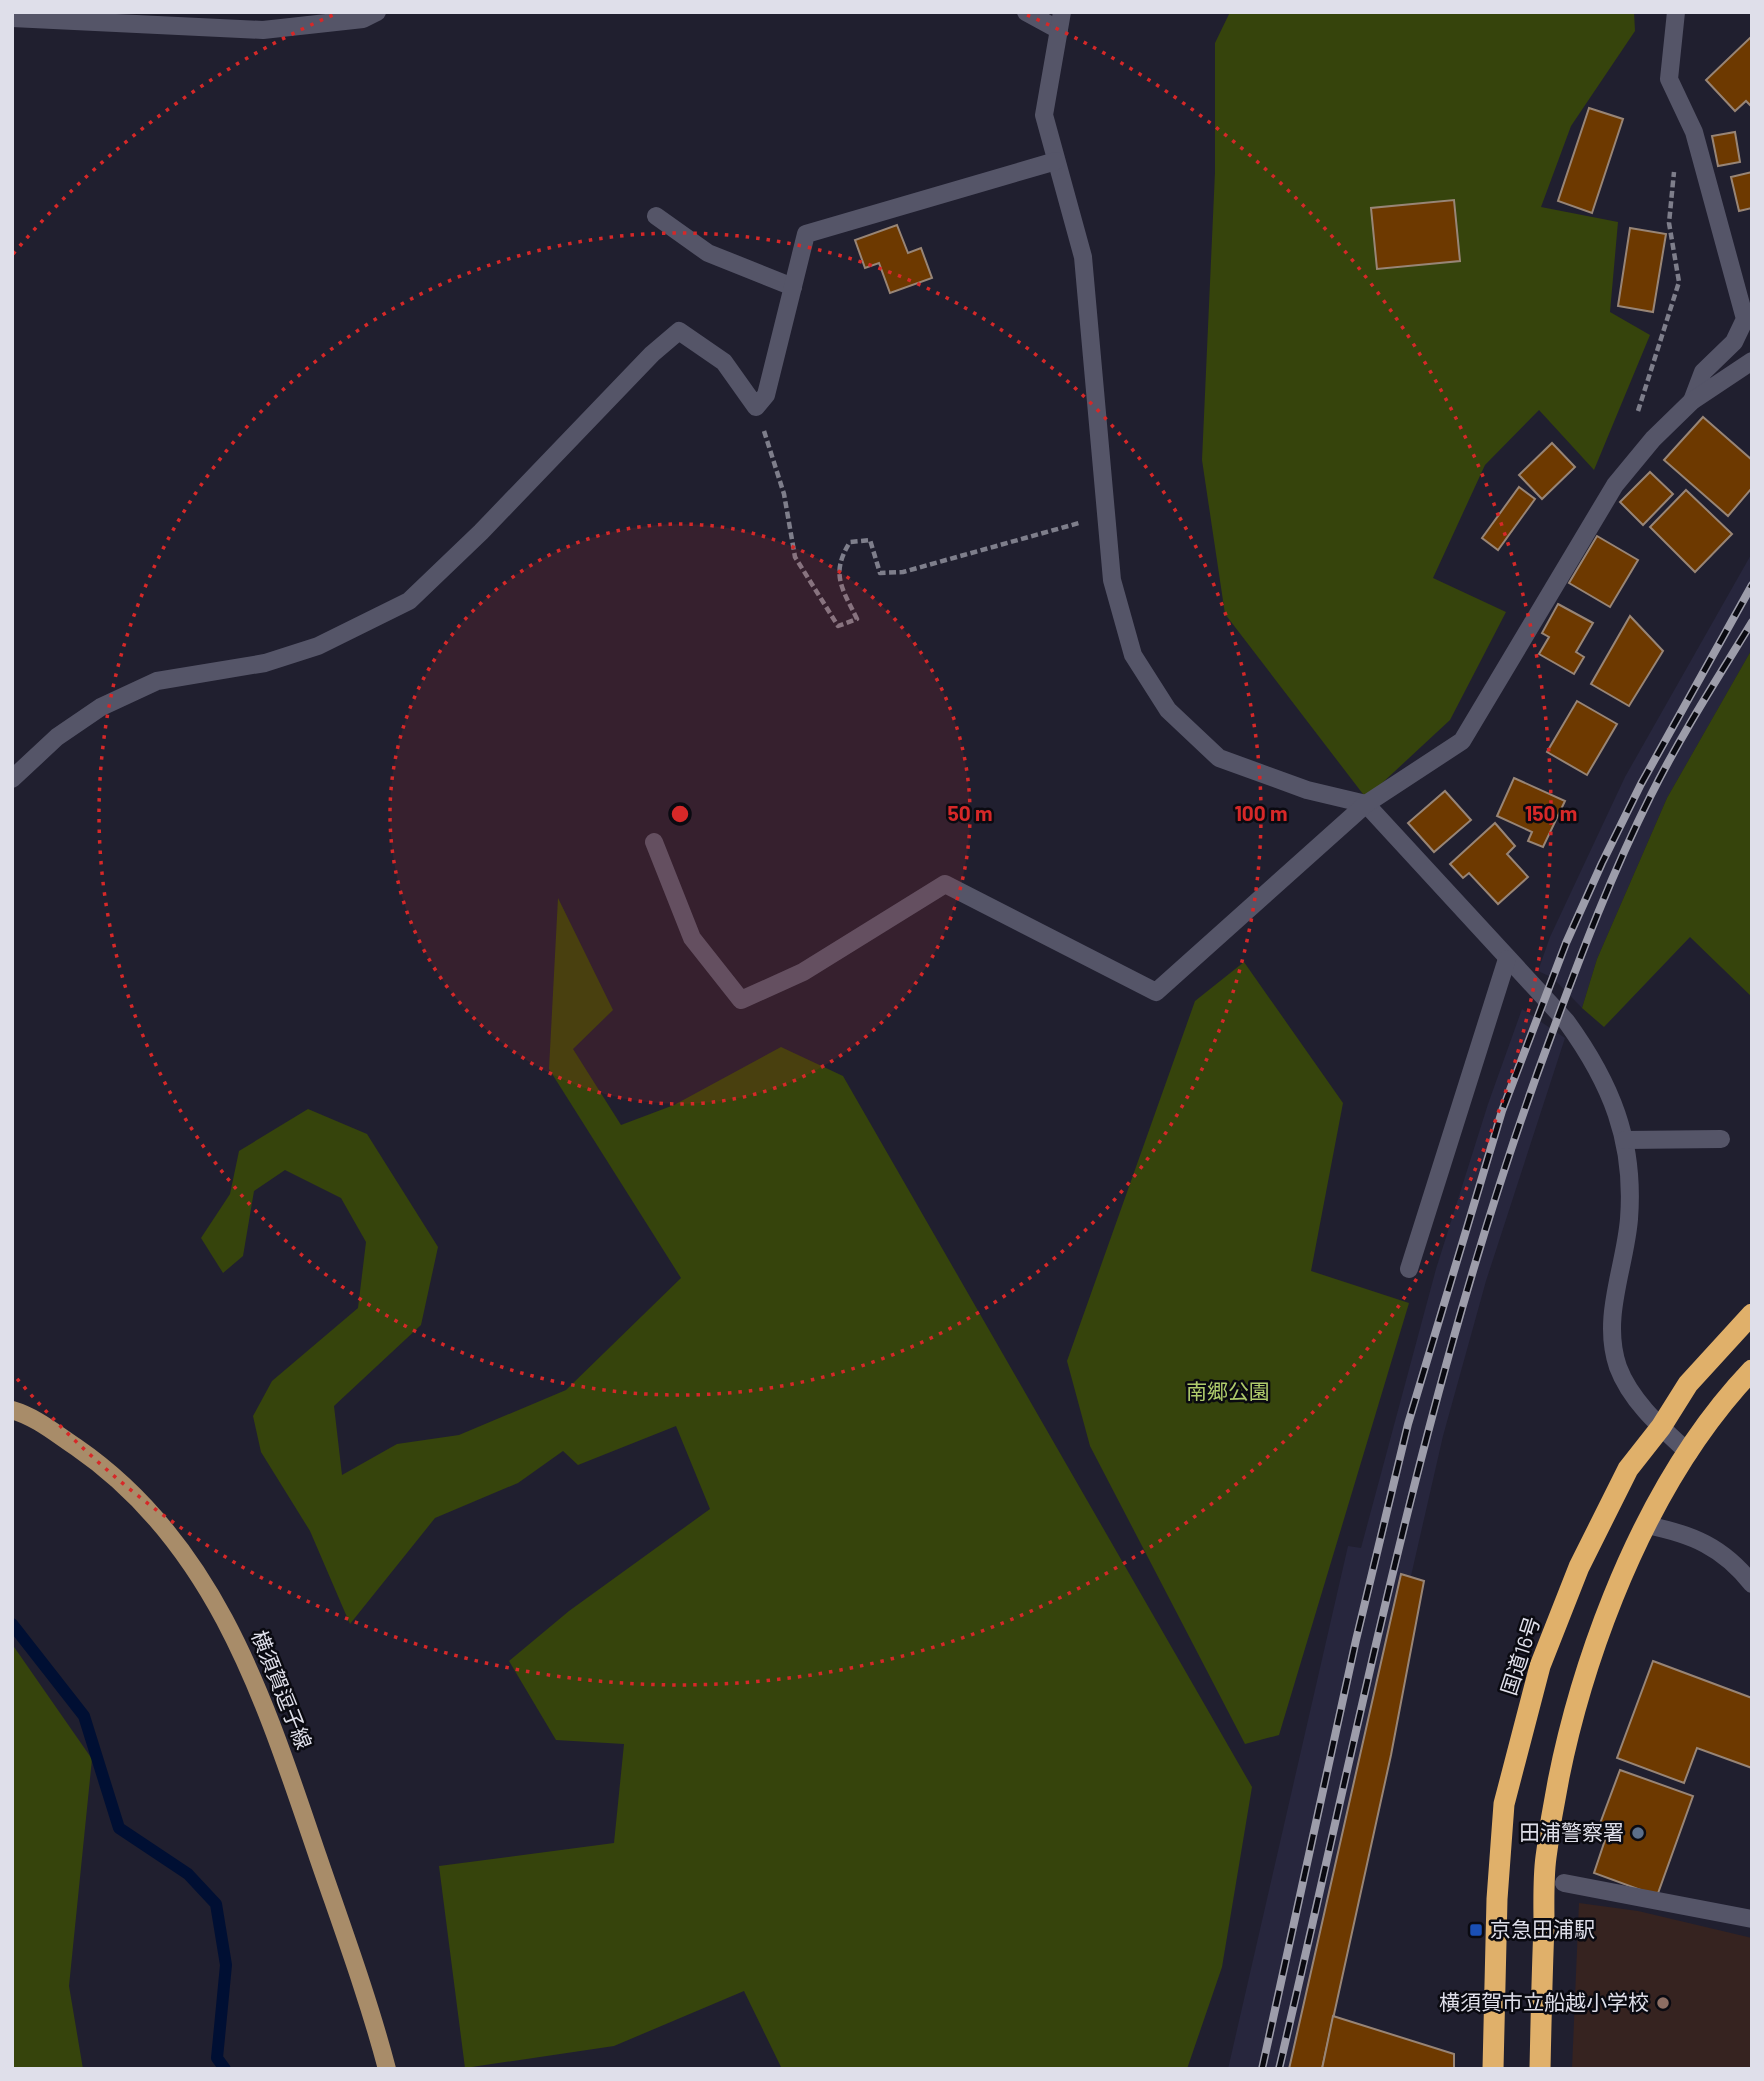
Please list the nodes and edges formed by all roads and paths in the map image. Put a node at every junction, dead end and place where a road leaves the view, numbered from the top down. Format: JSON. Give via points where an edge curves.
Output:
{"nodes":[{"id":1,"x":377,"y":12,"type":"edge"},
{"id":2,"x":1026,"y":12,"type":"edge"},
{"id":3,"x":1676,"y":12,"type":"edge"},
{"id":4,"x":12,"y":18,"type":"edge"},
{"id":5,"x":1061,"y":21,"type":"edge"},
{"id":6,"x":1056,"y":161,"type":"junction"},
{"id":7,"x":656,"y":216,"type":"dead end"},
{"id":8,"x":1669,"y":223,"type":"dead end"},
{"id":9,"x":793,"y":287,"type":"junction"},
{"id":10,"x":1752,"y":361,"type":"edge"},
{"id":11,"x":1692,"y":401,"type":"junction"},
{"id":12,"x":756,"y":407,"type":"junction"},
{"id":13,"x":1635,"y":421,"type":"dead end"},
{"id":14,"x":1107,"y":516,"type":"junction"},
{"id":15,"x":12,"y":779,"type":"edge"},
{"id":16,"x":1366,"y":804,"type":"junction"},
{"id":17,"x":654,"y":842,"type":"dead end"},
{"id":18,"x":1507,"y":959,"type":"junction"},
{"id":19,"x":1721,"y":1139,"type":"dead end"},
{"id":20,"x":1625,"y":1140,"type":"junction"},
{"id":21,"x":1409,"y":1269,"type":"dead end"},
{"id":22,"x":1752,"y":1314,"type":"edge"},
{"id":23,"x":1752,"y":1370,"type":"edge"},
{"id":24,"x":12,"y":1410,"type":"edge"},
{"id":25,"x":1661,"y":1427,"type":"junction"},
{"id":26,"x":1689,"y":1453,"type":"junction"},
{"id":27,"x":1646,"y":1525,"type":"junction"},
{"id":28,"x":1752,"y":1584,"type":"edge"},
{"id":29,"x":1564,"y":1882,"type":"dead end"},
{"id":30,"x":1752,"y":1919,"type":"edge"},
{"id":31,"x":387,"y":2069,"type":"edge"},
{"id":32,"x":1493,"y":2069,"type":"edge"},
{"id":33,"x":1540,"y":2069,"type":"edge"}],
"edges":[{"from":1,"to":4,"type":"street","via":[[363,19],[263,30]]},
{"from":2,"to":5,"type":"street"},
{"from":3,"to":11,"type":"street","via":[[1669,79],[1695,132],[1745,319],[1734,342],[1703,372]]},
{"from":5,"to":6,"type":"street","via":[[1044,115]]},
{"from":6,"to":9,"type":"street","via":[[806,234]]},
{"from":6,"to":14,"type":"street","via":[[1083,257]]},
{"from":7,"to":9,"type":"street","via":[[708,253]]},
{"from":8,"to":13,"type":"path","via":[[1679,282]]},
{"from":9,"to":12,"type":"street","via":[[766,395]]},
{"from":10,"to":11,"type":"street"},
{"from":11,"to":16,"type":"street","via":[[1615,485],[1462,741]]},
{"from":12,"to":14,"type":"path","via":[[784,494],[795,557],[838,626],[857,619],[839,582],[839,559],[850,542],[870,540],[880,573],[903,572]]},
{"from":12,"to":15,"type":"street","via":[[724,362],[679,331],[409,601],[318,646],[265,663],[157,681],[101,707],[57,737]]},
{"from":14,"to":16,"type":"street","via":[[1112,580],[1133,655],[1168,710],[1219,758],[1307,790]]},
{"from":16,"to":17,"type":"street","via":[[1156,992],[945,884],[803,972],[741,999],[692,938]]},
{"from":16,"to":18,"type":"street"},
{"from":18,"to":20,"type":"street","via":[[1585,1047],[1622,1121]]},
{"from":18,"to":21,"type":"street"},
{"from":19,"to":20,"type":"street"},
{"from":20,"to":25,"type":"street","via":[[1629,1220],[1615,1289],[1613,1327],[1618,1366]]},
{"from":22,"to":25,"type":"highway","name":"国道16号","via":[[1688,1384]]},
{"from":23,"to":26,"type":"highway"},
{"from":24,"to":31,"type":"main road","name":"横須賀逗子線","via":[[29,1415],[111,1472],[176,1539],[228,1622],[271,1719]]},
{"from":25,"to":26,"type":"street"},
{"from":25,"to":32,"type":"highway","name":"国道16号","via":[[1628,1469],[1579,1567],[1540,1666],[1504,1804]]},
{"from":26,"to":27,"type":"highway"},
{"from":27,"to":28,"type":"street","via":[[1723,1551]]},
{"from":27,"to":33,"type":"highway","via":[[1603,1622],[1563,1768],[1545,1858]]},
{"from":29,"to":30,"type":"street"}]}
